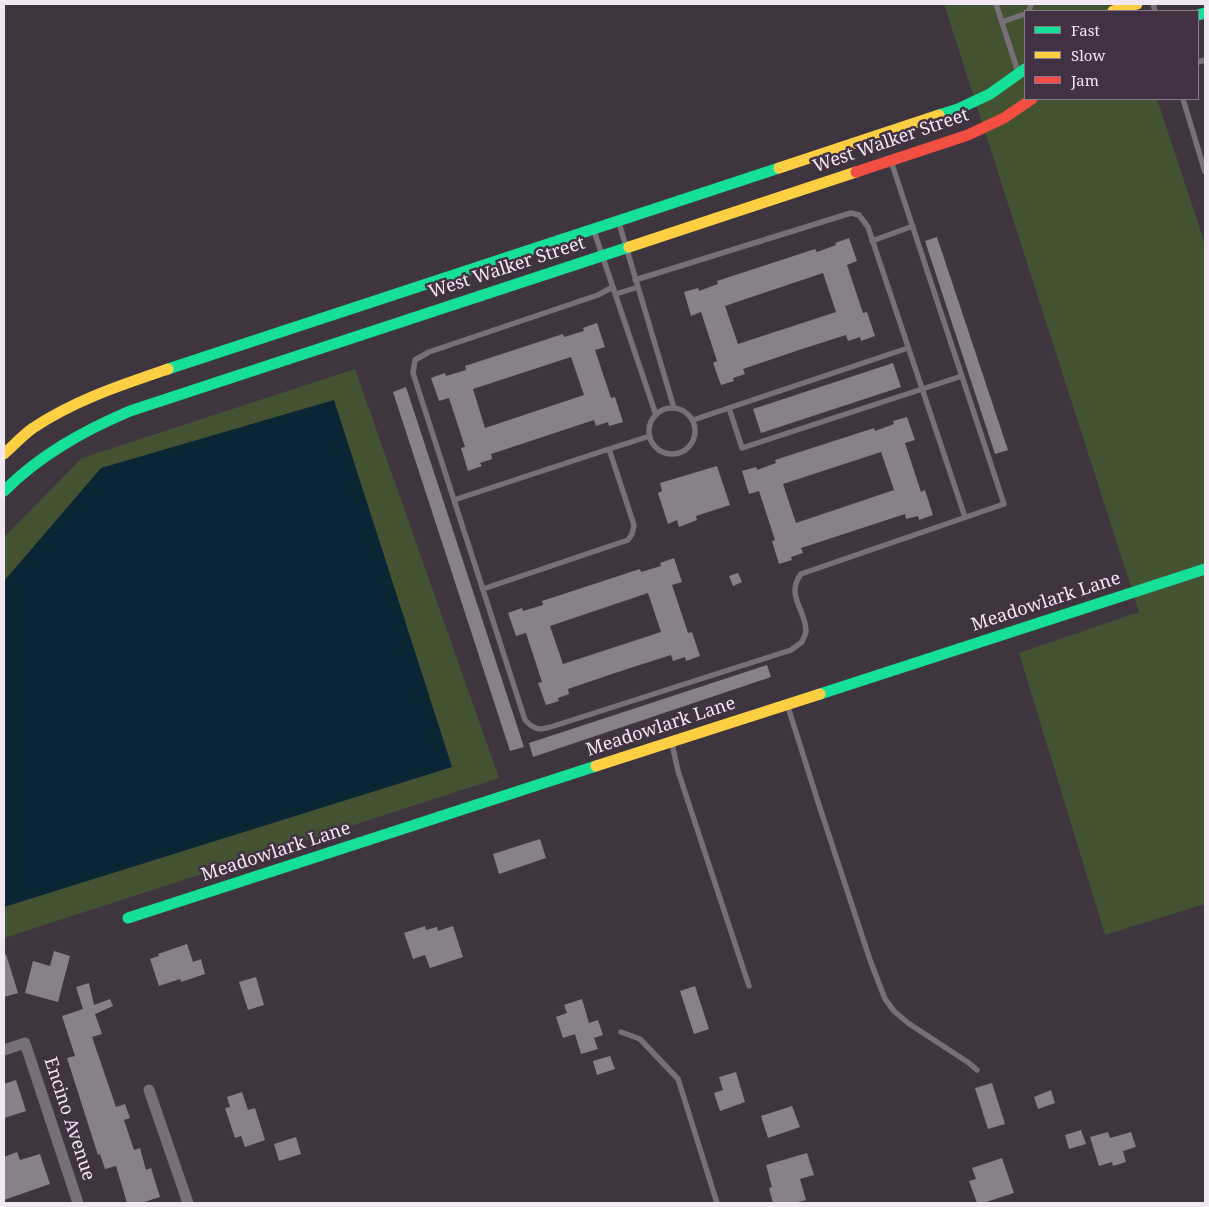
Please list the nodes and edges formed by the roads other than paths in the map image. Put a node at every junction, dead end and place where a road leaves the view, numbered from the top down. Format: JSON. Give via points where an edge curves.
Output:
{"nodes":[{"id":1,"x":996,"y":4,"type":"edge"},
{"id":2,"x":1137,"y":4,"type":"edge"},
{"id":3,"x":1116,"y":10,"type":"edge"},
{"id":4,"x":1024,"y":14,"type":"edge"},
{"id":5,"x":1002,"y":22,"type":"junction"},
{"id":6,"x":1022,"y":71,"type":"edge"},
{"id":7,"x":1031,"y":100,"type":"edge"},
{"id":8,"x":1183,"y":100,"type":"edge"},
{"id":9,"x":891,"y":161,"type":"junction"},
{"id":10,"x":1205,"y":172,"type":"edge"},
{"id":11,"x":618,"y":221,"type":"junction"},
{"id":12,"x":913,"y":226,"type":"junction"},
{"id":13,"x":593,"y":229,"type":"junction"},
{"id":14,"x":872,"y":241,"type":"junction"},
{"id":15,"x":626,"y":248,"type":"junction"},
{"id":16,"x":603,"y":255,"type":"junction"},
{"id":17,"x":636,"y":280,"type":"junction"},
{"id":18,"x":613,"y":287,"type":"junction"},
{"id":19,"x":638,"y":287,"type":"junction"},
{"id":20,"x":616,"y":294,"type":"junction"},
{"id":21,"x":908,"y":348,"type":"junction"},
{"id":22,"x":962,"y":376,"type":"junction"},
{"id":23,"x":922,"y":389,"type":"junction"},
{"id":24,"x":674,"y":408,"type":"junction"},
{"id":25,"x":729,"y":408,"type":"junction"},
{"id":26,"x":656,"y":415,"type":"junction"},
{"id":27,"x":693,"y":420,"type":"junction"},
{"id":28,"x":650,"y":436,"type":"junction"},
{"id":29,"x":609,"y":449,"type":"junction"},
{"id":30,"x":4,"y":454,"type":"edge"},
{"id":31,"x":4,"y":491,"type":"edge"},
{"id":32,"x":454,"y":500,"type":"junction"},
{"id":33,"x":965,"y":517,"type":"junction"},
{"id":34,"x":1205,"y":569,"type":"edge"},
{"id":35,"x":482,"y":589,"type":"junction"},
{"id":36,"x":788,"y":704,"type":"junction"},
{"id":37,"x":672,"y":742,"type":"junction"},
{"id":38,"x":128,"y":918,"type":"dead end"},
{"id":39,"x":749,"y":986,"type":"dead end"},
{"id":40,"x":621,"y":1032,"type":"dead end"},
{"id":41,"x":4,"y":1050,"type":"edge"},
{"id":42,"x":977,"y":1070,"type":"dead end"},
{"id":43,"x":149,"y":1090,"type":"dead end"},
{"id":44,"x":78,"y":1203,"type":"edge"},
{"id":45,"x":188,"y":1203,"type":"edge"},
{"id":46,"x":717,"y":1203,"type":"edge"}],
"edges":[{"from":1,"to":5,"type":"lane"},
{"from":2,"to":3,"type":"street"},
{"from":4,"to":5,"type":"lane"},
{"from":5,"to":6,"type":"lane"},
{"from":6,"to":11,"type":"street","name":"West Walker Street","via":[[990,94],[958,109]]},
{"from":7,"to":9,"type":"street","name":"West Walker Street","via":[[1004,118],[968,135]]},
{"from":8,"to":10,"type":"lane"},
{"from":9,"to":12,"type":"lane"},
{"from":9,"to":15,"type":"street","name":"West Walker Street"},
{"from":11,"to":13,"type":"street","name":"West Walker Street"},
{"from":11,"to":15,"type":"lane"},
{"from":12,"to":14,"type":"lane"},
{"from":12,"to":22,"type":"lane"},
{"from":13,"to":16,"type":"lane"},
{"from":13,"to":30,"type":"street","name":"West Walker Street","via":[[120,385],[80,401],[32,430]]},
{"from":14,"to":17,"type":"lane","via":[[868,227],[859,215],[851,213]]},
{"from":14,"to":21,"type":"lane"},
{"from":15,"to":16,"type":"street","name":"West Walker Street"},
{"from":15,"to":17,"type":"lane"},
{"from":16,"to":18,"type":"lane"},
{"from":16,"to":31,"type":"street","name":"West Walker Street","via":[[130,411],[92,426],[48,452]]},
{"from":17,"to":19,"type":"lane"},
{"from":18,"to":20,"type":"lane"},
{"from":18,"to":32,"type":"lane","via":[[598,295],[429,352],[415,360],[413,373]]},
{"from":19,"to":20,"type":"lane"},
{"from":19,"to":24,"type":"lane"},
{"from":20,"to":26,"type":"lane"},
{"from":21,"to":23,"type":"lane"},
{"from":21,"to":25,"type":"lane"},
{"from":22,"to":23,"type":"lane"},
{"from":22,"to":33,"type":"lane","via":[[1004,504]]},
{"from":23,"to":25,"type":"lane","via":[[742,448]]},
{"from":23,"to":33,"type":"lane"},
{"from":24,"to":26,"type":"lane","via":[[667,408]]},
{"from":24,"to":27,"type":"lane"},
{"from":25,"to":27,"type":"lane"},
{"from":26,"to":28,"type":"lane","via":[[649,427]]},
{"from":27,"to":28,"type":"lane","via":[[693,442],[683,452],[662,452]]},
{"from":28,"to":29,"type":"lane"},
{"from":29,"to":32,"type":"lane"},
{"from":29,"to":35,"type":"lane","via":[[634,525],[628,540]]},
{"from":32,"to":35,"type":"lane"},
{"from":33,"to":35,"type":"lane","via":[[801,574],[795,591],[806,630],[802,642],[791,650],[543,730],[532,728],[525,720]]},
{"from":34,"to":36,"type":"street","name":"Meadowlark Lane"},
{"from":36,"to":37,"type":"street","name":"Meadowlark Lane"},
{"from":36,"to":42,"type":"lane","via":[[824,823],[885,999],[908,1023]]},
{"from":37,"to":38,"type":"street","name":"Meadowlark Lane"},
{"from":37,"to":39,"type":"lane","via":[[678,771]]},
{"from":40,"to":46,"type":"lane","via":[[640,1039],[678,1079]]},
{"from":41,"to":44,"type":"street","name":"Encino Avenue","via":[[25,1043]]},
{"from":43,"to":45,"type":"street"}]}
